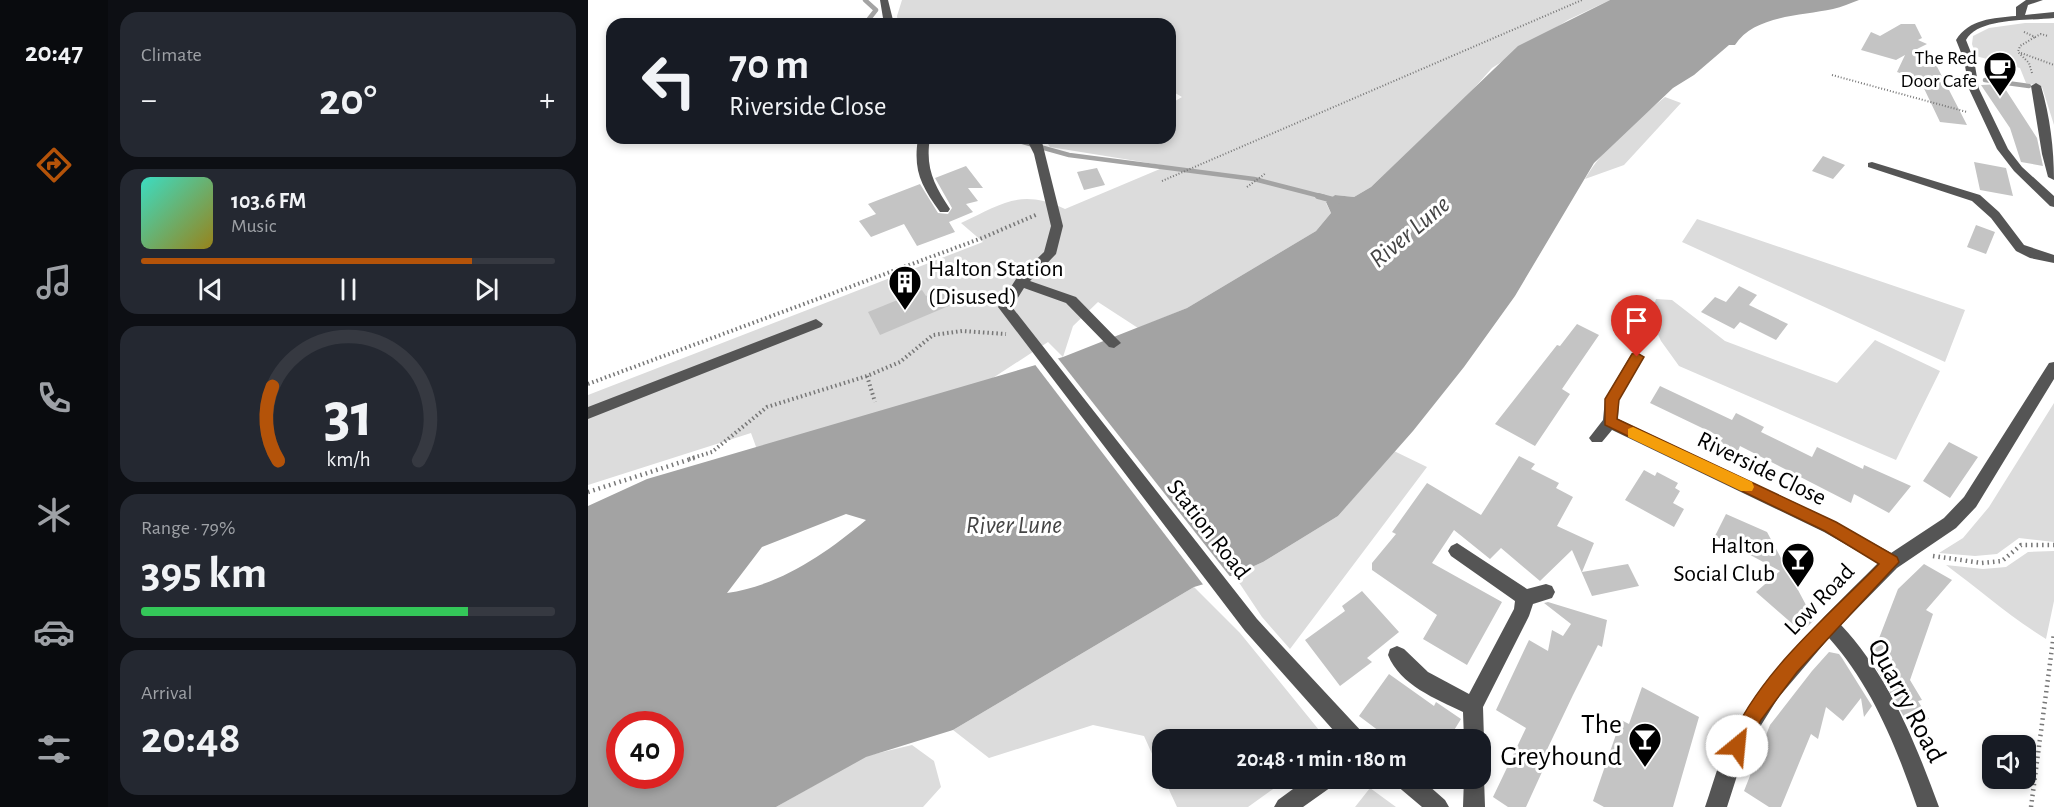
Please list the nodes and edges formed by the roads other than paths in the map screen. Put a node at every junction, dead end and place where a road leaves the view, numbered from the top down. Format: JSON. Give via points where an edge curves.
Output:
{"nodes":[{"id":1,"x":884,"y":0,"type":"edge"},
{"id":2,"x":2038,"y":0,"type":"edge"},
{"id":3,"x":2054,"y":15,"type":"edge"},
{"id":4,"x":888,"y":18,"type":"edge"},
{"id":5,"x":2020,"y":19,"type":"junction"},
{"id":6,"x":2036,"y":86,"type":"road end"},
{"id":7,"x":923,"y":144,"type":"edge"},
{"id":8,"x":1036,"y":145,"type":"edge"},
{"id":9,"x":1872,"y":165,"type":"dead end"},
{"id":10,"x":2054,"y":177,"type":"edge"},
{"id":11,"x":2054,"y":203,"type":"edge"},
{"id":12,"x":944,"y":209,"type":"dead end"},
{"id":13,"x":2054,"y":259,"type":"edge"},
{"id":14,"x":1021,"y":282,"type":"junction"},
{"id":15,"x":816,"y":324,"type":"dead end"},
{"id":16,"x":1114,"y":343,"type":"dead end"},
{"id":17,"x":1637,"y":357,"type":"dead end"},
{"id":18,"x":2054,"y":367,"type":"edge"},
{"id":19,"x":588,"y":413,"type":"edge"},
{"id":20,"x":1610,"y":422,"type":"junction"},
{"id":21,"x":1597,"y":438,"type":"dead end"},
{"id":22,"x":1458,"y":551,"type":"dead end"},
{"id":23,"x":1891,"y":562,"type":"junction"},
{"id":24,"x":1546,"y":592,"type":"dead end"},
{"id":25,"x":1524,"y":598,"type":"junction"},
{"id":26,"x":1829,"y":625,"type":"junction"},
{"id":27,"x":1397,"y":655,"type":"dead end"},
{"id":28,"x":1473,"y":706,"type":"junction"},
{"id":29,"x":1346,"y":729,"type":"edge"},
{"id":30,"x":1474,"y":729,"type":"edge"},
{"id":31,"x":1311,"y":789,"type":"edge"},
{"id":32,"x":1416,"y":789,"type":"edge"},
{"id":33,"x":1474,"y":789,"type":"edge"},
{"id":34,"x":1285,"y":807,"type":"edge"},
{"id":35,"x":1438,"y":807,"type":"edge"},
{"id":36,"x":1474,"y":807,"type":"edge"},
{"id":37,"x":1716,"y":807,"type":"edge"},
{"id":38,"x":1928,"y":807,"type":"edge"}],
"edges":[{"from":1,"to":4,"type":"street"},
{"from":2,"to":5,"type":"street","via":[[2021,7]]},
{"from":3,"to":5,"type":"street"},
{"from":5,"to":11,"type":"street","via":[[1976,26],[1962,36],[1971,83],[2010,159]]},
{"from":6,"to":10,"type":"street"},
{"from":7,"to":12,"type":"street","via":[[920,160],[925,181]]},
{"from":8,"to":14,"type":"street","via":[[1057,226],[1050,254]]},
{"from":9,"to":13,"type":"street","via":[[1976,198],[1995,214],[2020,248]]},
{"from":14,"to":16,"type":"street","via":[[1071,300]]},
{"from":14,"to":29,"type":"street","name":"Station Road","via":[[1005,307],[1251,625]]},
{"from":15,"to":19,"type":"street"},
{"from":17,"to":20,"type":"street","via":[[1612,399]]},
{"from":18,"to":23,"type":"street","name":"Low Road","via":[[1970,502],[1950,523]]},
{"from":20,"to":21,"type":"street"},
{"from":20,"to":23,"type":"street","name":"Riverside Close","via":[[1830,527]]},
{"from":22,"to":25,"type":"street","via":[[1478,570],[1516,588]]},
{"from":23,"to":26,"type":"street","name":"Low Road"},
{"from":24,"to":25,"type":"street"},
{"from":25,"to":28,"type":"street","via":[[1523,610]]},
{"from":26,"to":37,"type":"street","name":"Low Road","via":[[1791,666],[1755,714],[1737,746]]},
{"from":26,"to":38,"type":"street","name":"Quarry Road","via":[[1851,648],[1875,687],[1898,731]]},
{"from":27,"to":28,"type":"street","via":[[1447,695]]},
{"from":28,"to":30,"type":"street"},
{"from":31,"to":34,"type":"street"},
{"from":32,"to":35,"type":"street"},
{"from":33,"to":36,"type":"street"}]}
